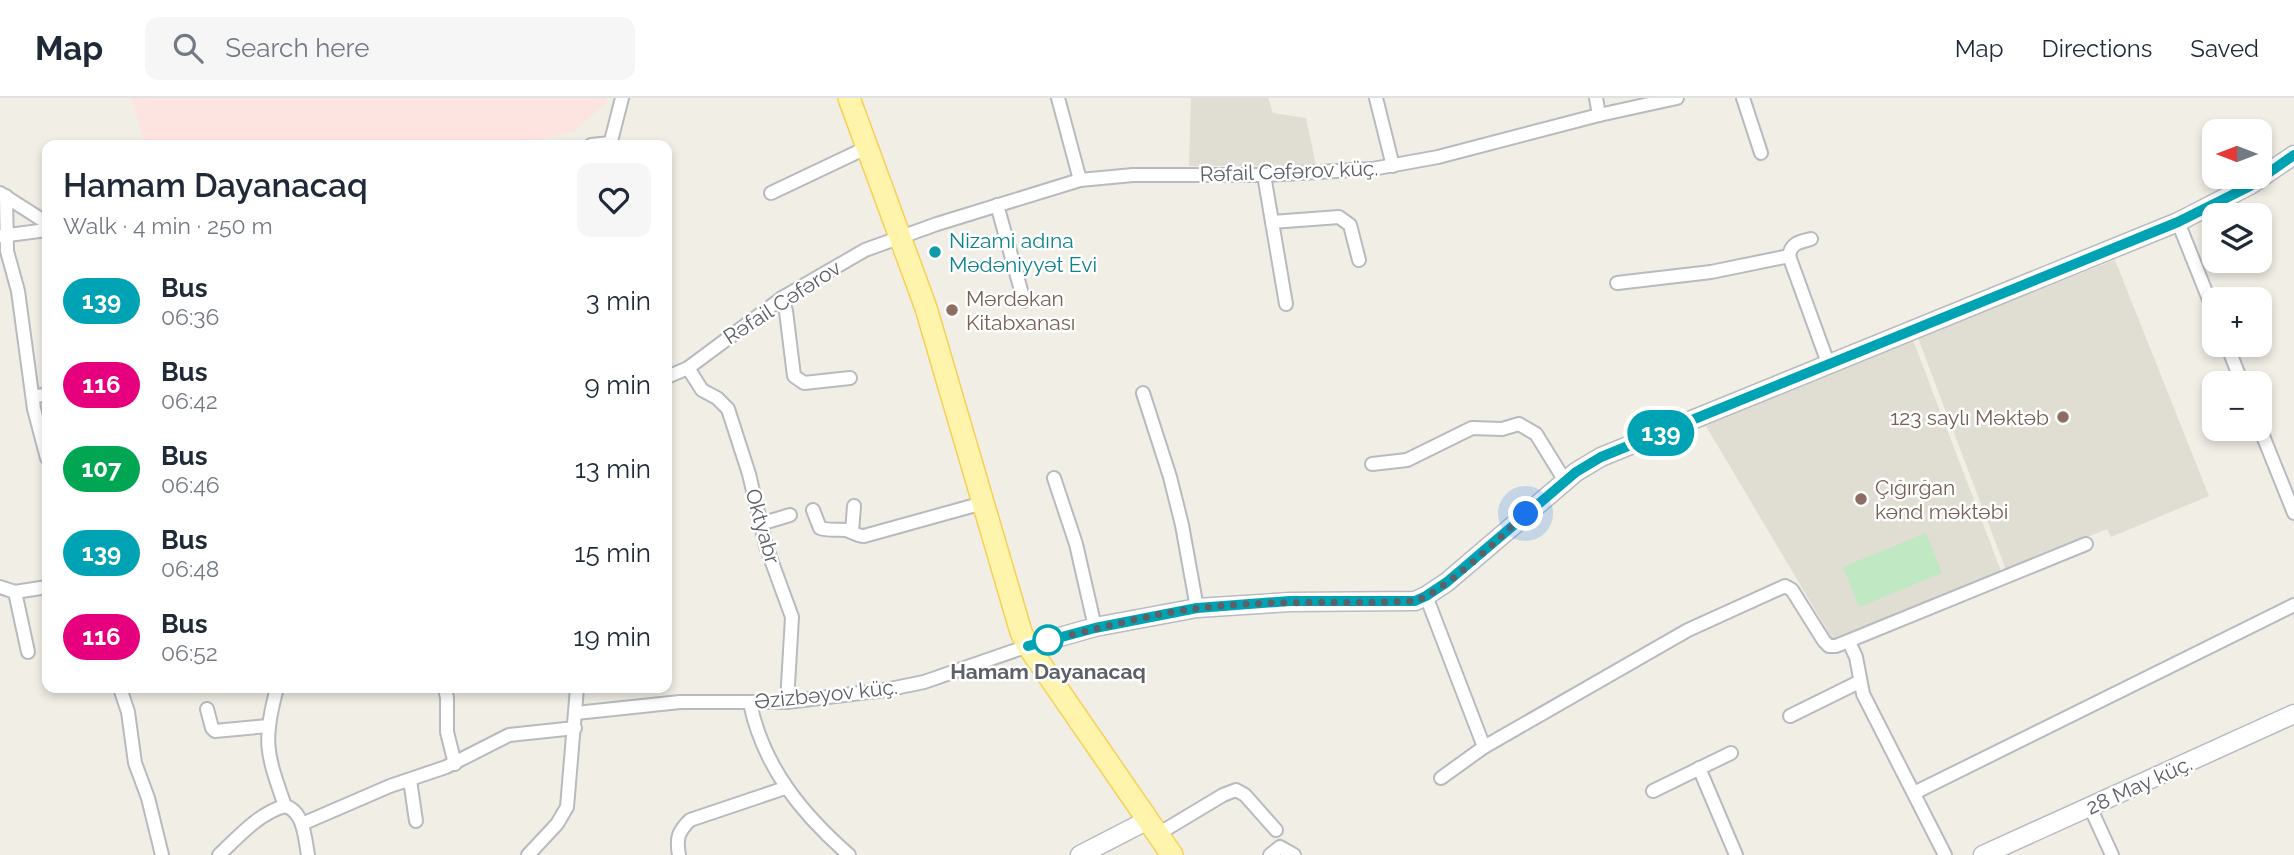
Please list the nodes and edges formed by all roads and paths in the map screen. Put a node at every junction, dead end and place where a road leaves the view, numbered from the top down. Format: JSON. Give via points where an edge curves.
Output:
{"nodes":[{"id":1,"x":622,"y":98,"type":"edge"},
{"id":2,"x":849,"y":98,"type":"edge"},
{"id":3,"x":1058,"y":98,"type":"edge"},
{"id":4,"x":1376,"y":98,"type":"edge"},
{"id":5,"x":1596,"y":98,"type":"edge"},
{"id":6,"x":1677,"y":98,"type":"edge"},
{"id":7,"x":1743,"y":98,"type":"edge"},
{"id":8,"x":1599,"y":116,"type":"junction"},
{"id":9,"x":611,"y":140,"type":"edge"},
{"id":10,"x":868,"y":147,"type":"junction"},
{"id":11,"x":1761,"y":153,"type":"dead end"},
{"id":12,"x":2293,"y":158,"type":"edge"},
{"id":13,"x":1393,"y":166,"type":"junction"},
{"id":14,"x":1264,"y":175,"type":"junction"},
{"id":15,"x":1080,"y":180,"type":"junction"},
{"id":16,"x":771,"y":193,"type":"dead end"},
{"id":17,"x":3,"y":194,"type":"edge"},
{"id":18,"x":997,"y":205,"type":"junction"},
{"id":19,"x":42,"y":220,"type":"edge"},
{"id":20,"x":1272,"y":222,"type":"junction"},
{"id":21,"x":2178,"y":222,"type":"junction"},
{"id":22,"x":42,"y":231,"type":"edge"},
{"id":23,"x":3,"y":236,"type":"edge"},
{"id":24,"x":902,"y":236,"type":"junction"},
{"id":25,"x":1811,"y":239,"type":"dead end"},
{"id":26,"x":1789,"y":256,"type":"junction"},
{"id":27,"x":1359,"y":260,"type":"dead end"},
{"id":28,"x":1616,"y":283,"type":"dead end"},
{"id":29,"x":2204,"y":287,"type":"edge"},
{"id":30,"x":782,"y":298,"type":"junction"},
{"id":31,"x":1024,"y":301,"type":"dead end"},
{"id":32,"x":1286,"y":304,"type":"dead end"},
{"id":33,"x":1828,"y":363,"type":"junction"},
{"id":34,"x":688,"y":368,"type":"junction"},
{"id":35,"x":672,"y":375,"type":"edge"},
{"id":36,"x":850,"y":378,"type":"dead end"},
{"id":37,"x":1143,"y":393,"type":"dead end"},
{"id":38,"x":42,"y":395,"type":"edge"},
{"id":39,"x":33,"y":397,"type":"junction"},
{"id":40,"x":42,"y":436,"type":"edge"},
{"id":41,"x":2265,"y":441,"type":"edge"},
{"id":42,"x":1372,"y":464,"type":"dead end"},
{"id":43,"x":1054,"y":478,"type":"dead end"},
{"id":44,"x":1565,"y":481,"type":"junction"},
{"id":45,"x":983,"y":503,"type":"junction"},
{"id":46,"x":853,"y":506,"type":"dead end"},
{"id":47,"x":813,"y":510,"type":"dead end"},
{"id":48,"x":2294,"y":513,"type":"edge"},
{"id":49,"x":790,"y":515,"type":"dead end"},
{"id":50,"x":761,"y":524,"type":"junction"},
{"id":51,"x":852,"y":532,"type":"junction"},
{"id":52,"x":2086,"y":544,"type":"dead end"},
{"id":53,"x":0,"y":587,"type":"edge"},
{"id":54,"x":42,"y":588,"type":"edge"},
{"id":55,"x":15,"y":593,"type":"junction"},
{"id":56,"x":1426,"y":596,"type":"junction"},
{"id":57,"x":2294,"y":605,"type":"edge"},
{"id":58,"x":1197,"y":608,"type":"junction"},
{"id":59,"x":1095,"y":628,"type":"junction"},
{"id":60,"x":1849,"y":642,"type":"junction"},
{"id":61,"x":1028,"y":646,"type":"junction"},
{"id":62,"x":29,"y":652,"type":"dead end"},
{"id":63,"x":1859,"y":682,"type":"junction"},
{"id":64,"x":122,"y":693,"type":"edge"},
{"id":65,"x":276,"y":693,"type":"edge"},
{"id":66,"x":447,"y":693,"type":"edge"},
{"id":67,"x":577,"y":693,"type":"edge"},
{"id":68,"x":787,"y":702,"type":"junction"},
{"id":69,"x":750,"y":703,"type":"junction"},
{"id":70,"x":207,"y":709,"type":"dead end"},
{"id":71,"x":576,"y":713,"type":"junction"},
{"id":72,"x":2294,"y":714,"type":"edge"},
{"id":73,"x":1790,"y":716,"type":"dead end"},
{"id":74,"x":268,"y":726,"type":"junction"},
{"id":75,"x":575,"y":728,"type":"junction"},
{"id":76,"x":1483,"y":747,"type":"junction"},
{"id":77,"x":1731,"y":753,"type":"dead end"},
{"id":78,"x":455,"y":764,"type":"junction"},
{"id":79,"x":1699,"y":768,"type":"junction"},
{"id":80,"x":1441,"y":778,"type":"dead end"},
{"id":81,"x":410,"y":780,"type":"junction"},
{"id":82,"x":785,"y":788,"type":"junction"},
{"id":83,"x":1653,"y":791,"type":"dead end"},
{"id":84,"x":1914,"y":793,"type":"junction"},
{"id":85,"x":285,"y":806,"type":"junction"},
{"id":86,"x":2090,"y":807,"type":"junction"},
{"id":87,"x":416,"y":821,"type":"dead end"},
{"id":88,"x":302,"y":824,"type":"junction"},
{"id":89,"x":1153,"y":827,"type":"junction"},
{"id":90,"x":1276,"y":830,"type":"dead end"},
{"id":91,"x":162,"y":855,"type":"edge"},
{"id":92,"x":219,"y":855,"type":"edge"},
{"id":93,"x":308,"y":855,"type":"edge"},
{"id":94,"x":528,"y":855,"type":"edge"},
{"id":95,"x":680,"y":855,"type":"edge"},
{"id":96,"x":849,"y":855,"type":"edge"},
{"id":97,"x":1080,"y":855,"type":"edge"},
{"id":98,"x":1172,"y":855,"type":"edge"},
{"id":99,"x":1270,"y":855,"type":"edge"},
{"id":100,"x":1294,"y":855,"type":"edge"},
{"id":101,"x":1736,"y":855,"type":"edge"},
{"id":102,"x":1945,"y":855,"type":"edge"},
{"id":103,"x":1983,"y":855,"type":"edge"},
{"id":104,"x":2112,"y":855,"type":"edge"}],
"edges":[{"from":1,"to":9,"type":"street"},
{"from":2,"to":10,"type":"main road"},
{"from":3,"to":15,"type":"street"},
{"from":4,"to":13,"type":"street"},
{"from":5,"to":8,"type":"street"},
{"from":6,"to":8,"type":"street","name":"Rəfail Cəfərov küç."},
{"from":7,"to":11,"type":"street"},
{"from":8,"to":13,"type":"street","name":"Rəfail Cəfərov küç."},
{"from":10,"to":16,"type":"street"},
{"from":10,"to":24,"type":"main road"},
{"from":12,"to":21,"type":"street","via":[[2250,186]]},
{"from":13,"to":14,"type":"street","name":"Rəfail Cəfərov küç."},
{"from":14,"to":15,"type":"street","name":"Rəfail Cəfərov küç.","via":[[1133,175]]},
{"from":14,"to":20,"type":"street"},
{"from":15,"to":18,"type":"street","name":"Rəfail Cəfərov küç."},
{"from":17,"to":19,"type":"street"},
{"from":17,"to":23,"type":"street"},
{"from":18,"to":24,"type":"street","name":"Rəfail Cəfərov küç."},
{"from":18,"to":31,"type":"street"},
{"from":20,"to":27,"type":"street","via":[[1339,217],[1350,225]]},
{"from":20,"to":32,"type":"street"},
{"from":21,"to":29,"type":"street"},
{"from":21,"to":33,"type":"street"},
{"from":22,"to":23,"type":"street"},
{"from":23,"to":39,"type":"street","via":[[18,291]]},
{"from":24,"to":30,"type":"street","name":"Rəfail Cəfərov","via":[[856,255]]},
{"from":24,"to":45,"type":"main road"},
{"from":25,"to":26,"type":"street","via":[[1795,243]]},
{"from":26,"to":28,"type":"street","via":[[1710,272]]},
{"from":26,"to":33,"type":"street"},
{"from":30,"to":34,"type":"street","name":"Rəfail Cəfərov"},
{"from":30,"to":36,"type":"street","via":[[794,376],[804,383]]},
{"from":33,"to":44,"type":"street","via":[[1601,457]]},
{"from":34,"to":35,"type":"street","name":"Rəfail Cəfərov"},
{"from":34,"to":50,"type":"street","name":"Oktyabr","via":[[702,390],[728,409]]},
{"from":37,"to":58,"type":"street","via":[[1170,477]]},
{"from":38,"to":39,"type":"street"},
{"from":39,"to":40,"type":"street"},
{"from":41,"to":48,"type":"street"},
{"from":42,"to":44,"type":"street","via":[[1407,460],[1472,428],[1502,429],[1519,424],[1536,434]]},
{"from":43,"to":59,"type":"street","via":[[1076,544]]},
{"from":44,"to":56,"type":"street"},
{"from":45,"to":51,"type":"street","via":[[864,536]]},
{"from":45,"to":61,"type":"main road"},
{"from":46,"to":51,"type":"street"},
{"from":47,"to":51,"type":"street","via":[[820,527]]},
{"from":49,"to":50,"type":"street"},
{"from":50,"to":68,"type":"street","name":"Oktyabr","via":[[792,617]]},
{"from":52,"to":60,"type":"street"},
{"from":53,"to":55,"type":"street"},
{"from":54,"to":55,"type":"street"},
{"from":55,"to":62,"type":"street"},
{"from":56,"to":58,"type":"street","via":[[1415,601],[1290,601]]},
{"from":56,"to":76,"type":"street"},
{"from":57,"to":84,"type":"street"},
{"from":58,"to":59,"type":"street"},
{"from":59,"to":61,"type":"street"},
{"from":60,"to":63,"type":"street"},
{"from":60,"to":76,"type":"street","via":[[1829,646],[1785,586],[1688,630]]},
{"from":61,"to":68,"type":"street","name":"Əzizbəyov küç.","via":[[902,687]]},
{"from":61,"to":89,"type":"main road"},
{"from":63,"to":73,"type":"street"},
{"from":63,"to":84,"type":"street"},
{"from":64,"to":91,"type":"street","via":[[135,763]]},
{"from":65,"to":74,"type":"street"},
{"from":66,"to":78,"type":"street","via":[[447,733]]},
{"from":67,"to":71,"type":"street"},
{"from":68,"to":69,"type":"street","name":"Əzizbəyov küç."},
{"from":69,"to":71,"type":"street","name":"Əzizbəyov küç.","via":[[680,702]]},
{"from":69,"to":82,"type":"street","via":[[761,741]]},
{"from":70,"to":74,"type":"street","via":[[215,731]]},
{"from":71,"to":75,"type":"street"},
{"from":72,"to":86,"type":"street","name":"28 May küç."},
{"from":74,"to":85,"type":"street","via":[[269,760]]},
{"from":75,"to":78,"type":"street","via":[[509,735]]},
{"from":75,"to":94,"type":"street","via":[[567,807],[558,824]]},
{"from":76,"to":80,"type":"street"},
{"from":77,"to":79,"type":"street"},
{"from":78,"to":81,"type":"street"},
{"from":79,"to":83,"type":"street"},
{"from":79,"to":101,"type":"street"},
{"from":81,"to":87,"type":"street"},
{"from":81,"to":88,"type":"street"},
{"from":82,"to":95,"type":"street","via":[[690,820],[677,837]]},
{"from":82,"to":96,"type":"street"},
{"from":84,"to":102,"type":"street"},
{"from":85,"to":88,"type":"street","via":[[294,810]]},
{"from":85,"to":92,"type":"street","via":[[248,828]]},
{"from":86,"to":103,"type":"street","name":"28 May küç."},
{"from":86,"to":104,"type":"street"},
{"from":88,"to":93,"type":"street"},
{"from":89,"to":90,"type":"street","via":[[1236,790]]},
{"from":89,"to":97,"type":"street"},
{"from":89,"to":98,"type":"main road"},
{"from":99,"to":100,"type":"street","via":[[1280,847]]}]}
